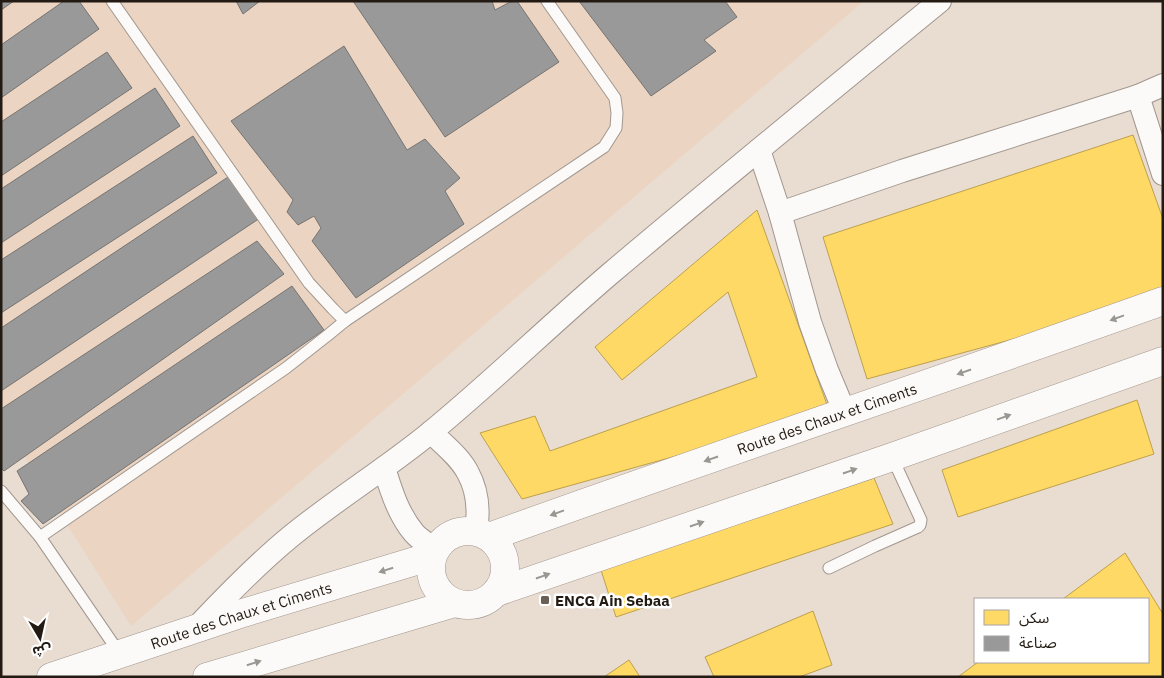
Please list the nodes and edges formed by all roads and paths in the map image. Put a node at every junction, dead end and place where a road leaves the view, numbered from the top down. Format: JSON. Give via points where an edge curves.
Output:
{"nodes":[{"id":1,"x":112,"y":1,"type":"edge"},
{"id":2,"x":547,"y":1,"type":"edge"},
{"id":3,"x":940,"y":1,"type":"edge"},
{"id":4,"x":1163,"y":85,"type":"edge"},
{"id":5,"x":1138,"y":96,"type":"junction"},
{"id":6,"x":759,"y":150,"type":"junction"},
{"id":7,"x":1163,"y":174,"type":"edge"},
{"id":8,"x":780,"y":213,"type":"junction"},
{"id":9,"x":1163,"y":301,"type":"edge"},
{"id":10,"x":344,"y":321,"type":"junction"},
{"id":11,"x":1163,"y":361,"type":"edge"},
{"id":12,"x":845,"y":413,"type":"junction"},
{"id":13,"x":431,"y":432,"type":"junction"},
{"id":14,"x":892,"y":457,"type":"junction"},
{"id":15,"x":384,"y":468,"type":"junction"},
{"id":16,"x":1,"y":491,"type":"edge"},
{"id":17,"x":483,"y":534,"type":"junction"},
{"id":18,"x":40,"y":538,"type":"junction"},
{"id":19,"x":434,"y":552,"type":"junction"},
{"id":20,"x":829,"y":568,"type":"dead end"},
{"id":21,"x":497,"y":592,"type":"junction"},
{"id":22,"x":454,"y":603,"type":"junction"},
{"id":23,"x":196,"y":629,"type":"junction"},
{"id":24,"x":120,"y":654,"type":"junction"},
{"id":25,"x":51,"y":677,"type":"edge"},
{"id":26,"x":207,"y":677,"type":"edge"}],
"edges":[{"from":1,"to":10,"type":"lane","via":[[309,282]]},
{"from":2,"to":10,"type":"lane","via":[[615,98],[616,128],[604,146]]},
{"from":3,"to":6,"type":"street"},
{"from":4,"to":5,"type":"street"},
{"from":5,"to":7,"type":"street"},
{"from":5,"to":8,"type":"street"},
{"from":6,"to":8,"type":"street"},
{"from":6,"to":13,"type":"street"},
{"from":8,"to":12,"type":"street","via":[[810,322]]},
{"from":9,"to":12,"type":"street","name":"Route des Chaux et Ciments","one_way":true},
{"from":10,"to":18,"type":"lane","via":[[286,368]]},
{"from":14,"to":11,"type":"street","one_way":true},
{"from":12,"to":17,"type":"street","name":"Route des Chaux et Ciments","one_way":true},
{"from":13,"to":15,"type":"street"},
{"from":13,"to":17,"type":"street","via":[[468,472],[474,486]]},
{"from":14,"to":20,"type":"lane","via":[[921,520],[920,525]]},
{"from":21,"to":14,"type":"street","one_way":true},
{"from":15,"to":19,"type":"street","via":[[404,520]]},
{"from":15,"to":23,"type":"street","via":[[335,502],[256,566]]},
{"from":16,"to":18,"type":"lane"},
{"from":17,"to":19,"type":"street","via":[[468,531],[453,534]]},
{"from":17,"to":21,"type":"street","via":[[497,544],[504,560],[504,577]]},
{"from":18,"to":24,"type":"lane"},
{"from":19,"to":22,"type":"street","via":[[430,570],[434,584]]},
{"from":19,"to":23,"type":"street","name":"Route des Chaux et Ciments","one_way":true},
{"from":21,"to":22,"type":"street","via":[[482,603]]},
{"from":26,"to":22,"type":"street","one_way":true},
{"from":23,"to":24,"type":"street","name":"Route des Chaux et Ciments"},
{"from":24,"to":25,"type":"street","name":"Route des Chaux et Ciments"}]}
